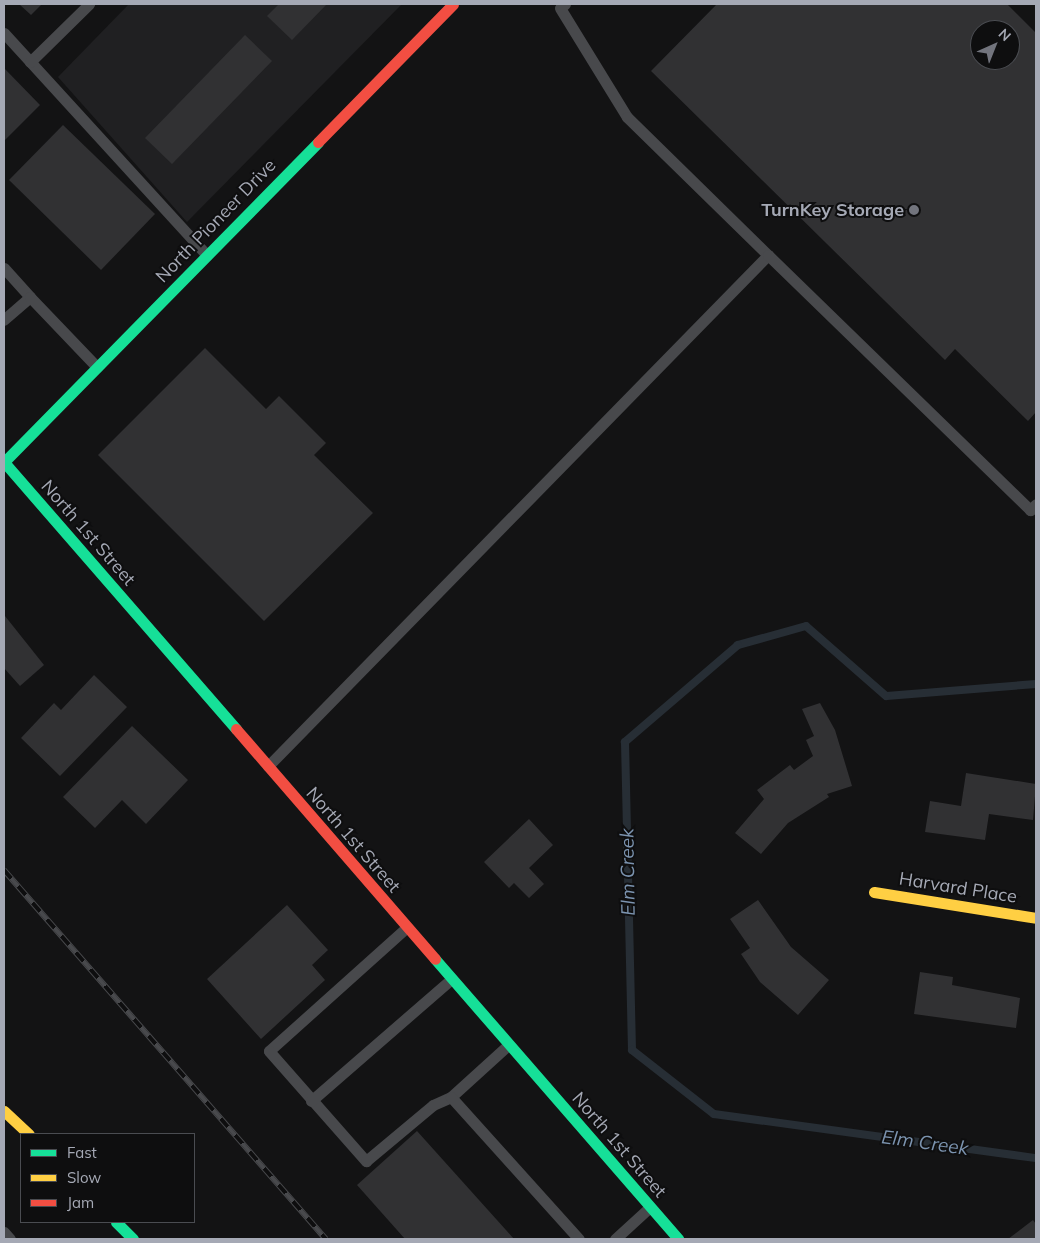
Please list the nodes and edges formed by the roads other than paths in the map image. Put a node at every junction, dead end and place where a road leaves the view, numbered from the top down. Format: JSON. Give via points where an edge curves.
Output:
{"nodes":[{"id":1,"x":89,"y":4,"type":"edge"},
{"id":2,"x":453,"y":4,"type":"edge"},
{"id":3,"x":560,"y":5,"type":"edge"},
{"id":4,"x":4,"y":33,"type":"edge"},
{"id":5,"x":30,"y":62,"type":"junction"},
{"id":6,"x":207,"y":255,"type":"junction"},
{"id":7,"x":768,"y":255,"type":"junction"},
{"id":8,"x":4,"y":268,"type":"edge"},
{"id":9,"x":30,"y":297,"type":"junction"},
{"id":10,"x":4,"y":320,"type":"edge"},
{"id":11,"x":97,"y":367,"type":"junction"},
{"id":12,"x":4,"y":462,"type":"edge"},
{"id":13,"x":1036,"y":504,"type":"edge"},
{"id":14,"x":267,"y":767,"type":"junction"},
{"id":15,"x":874,"y":892,"type":"dead end"},
{"id":16,"x":1036,"y":918,"type":"edge"},
{"id":17,"x":406,"y":928,"type":"junction"},
{"id":18,"x":450,"y":980,"type":"junction"},
{"id":19,"x":507,"y":1046,"type":"junction"},
{"id":20,"x":451,"y":1097,"type":"junction"},
{"id":21,"x":311,"y":1101,"type":"junction"},
{"id":22,"x":4,"y":1111,"type":"edge"},
{"id":23,"x":28,"y":1133,"type":"edge"},
{"id":24,"x":650,"y":1207,"type":"junction"},
{"id":25,"x":117,"y":1223,"type":"edge"},
{"id":26,"x":4,"y":1232,"type":"edge"},
{"id":27,"x":128,"y":1238,"type":"edge"},
{"id":28,"x":10,"y":1239,"type":"edge"},
{"id":29,"x":579,"y":1239,"type":"edge"},
{"id":30,"x":615,"y":1239,"type":"edge"},
{"id":31,"x":678,"y":1239,"type":"edge"}],
"edges":[{"from":1,"to":5,"type":"lane"},
{"from":2,"to":6,"type":"main road","name":"North Pioneer Drive"},
{"from":3,"to":7,"type":"lane","via":[[627,117]]},
{"from":4,"to":5,"type":"lane"},
{"from":5,"to":6,"type":"lane"},
{"from":6,"to":11,"type":"main road","name":"North Pioneer Drive"},
{"from":7,"to":13,"type":"lane","via":[[1030,510]]},
{"from":7,"to":14,"type":"lane"},
{"from":8,"to":9,"type":"lane"},
{"from":9,"to":10,"type":"lane"},
{"from":9,"to":11,"type":"lane"},
{"from":11,"to":12,"type":"main road","name":"North Pioneer Drive"},
{"from":12,"to":14,"type":"main road","name":"North 1st Street"},
{"from":14,"to":17,"type":"main road","name":"North 1st Street"},
{"from":15,"to":16,"type":"main road","name":"Harvard Place"},
{"from":17,"to":18,"type":"main road","name":"North 1st Street"},
{"from":17,"to":21,"type":"lane","via":[[269,1051]]},
{"from":18,"to":19,"type":"main road","name":"North 1st Street"},
{"from":18,"to":21,"type":"lane"},
{"from":19,"to":20,"type":"lane"},
{"from":19,"to":24,"type":"main road","name":"North 1st Street"},
{"from":20,"to":21,"type":"lane","via":[[433,1106],[366,1161]]},
{"from":20,"to":29,"type":"lane"},
{"from":22,"to":23,"type":"main road"},
{"from":24,"to":30,"type":"lane"},
{"from":24,"to":31,"type":"main road","name":"North 1st Street"},
{"from":25,"to":27,"type":"main road"},
{"from":26,"to":28,"type":"lane"}]}
